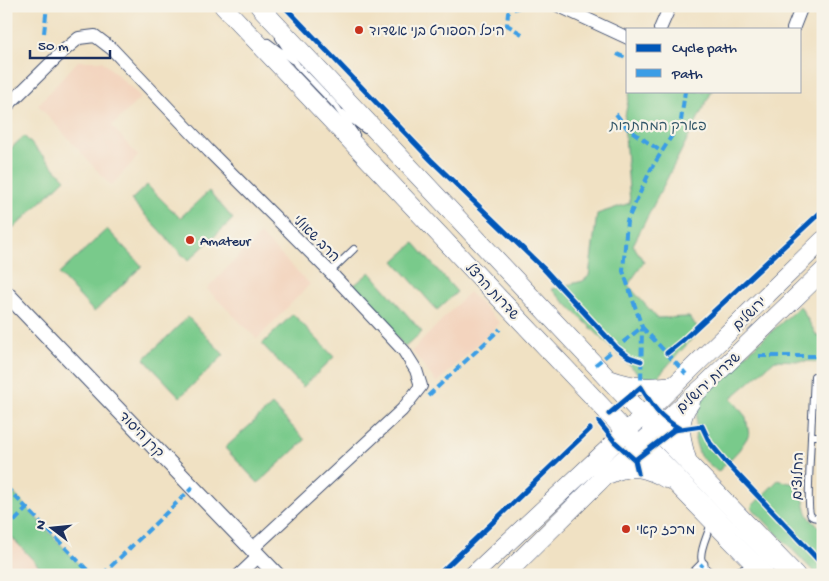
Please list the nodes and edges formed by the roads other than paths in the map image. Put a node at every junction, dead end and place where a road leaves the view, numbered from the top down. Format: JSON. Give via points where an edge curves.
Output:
{"nodes":[{"id":1,"x":257,"y":6,"type":"edge"},
{"id":2,"x":559,"y":6,"type":"edge"},
{"id":3,"x":670,"y":6,"type":"edge"},
{"id":4,"x":802,"y":6,"type":"edge"},
{"id":5,"x":227,"y":10,"type":"edge"},
{"id":6,"x":660,"y":28,"type":"edge"},
{"id":7,"x":793,"y":28,"type":"edge"},
{"id":8,"x":626,"y":37,"type":"edge"},
{"id":9,"x":298,"y":65,"type":"junction"},
{"id":10,"x":336,"y":106,"type":"junction"},
{"id":11,"x":6,"y":107,"type":"edge"},
{"id":12,"x":406,"y":164,"type":"junction"},
{"id":13,"x":389,"y":182,"type":"junction"},
{"id":14,"x":823,"y":240,"type":"edge"},
{"id":15,"x":354,"y":249,"type":"dead end"},
{"id":16,"x":823,"y":271,"type":"edge"},
{"id":17,"x":330,"y":272,"type":"junction"},
{"id":18,"x":512,"y":277,"type":"junction"},
{"id":19,"x":6,"y":294,"type":"edge"},
{"id":20,"x":814,"y":376,"type":"dead end"},
{"id":21,"x":607,"y":378,"type":"junction"},
{"id":22,"x":705,"y":385,"type":"junction"},
{"id":23,"x":675,"y":386,"type":"junction"},
{"id":24,"x":632,"y":420,"type":"junction"},
{"id":25,"x":811,"y":436,"type":"junction"},
{"id":26,"x":823,"y":436,"type":"edge"},
{"id":27,"x":647,"y":438,"type":"junction"},
{"id":28,"x":689,"y":465,"type":"junction"},
{"id":29,"x":605,"y":476,"type":"junction"},
{"id":30,"x":676,"y":484,"type":"junction"},
{"id":31,"x":711,"y":503,"type":"junction"},
{"id":32,"x":823,"y":518,"type":"edge"},
{"id":33,"x":712,"y":521,"type":"junction"},
{"id":34,"x":256,"y":553,"type":"junction"},
{"id":35,"x":703,"y":564,"type":"junction"},
{"id":36,"x":762,"y":572,"type":"edge"},
{"id":37,"x":239,"y":575,"type":"edge"},
{"id":38,"x":277,"y":575,"type":"edge"},
{"id":39,"x":474,"y":575,"type":"edge"},
{"id":40,"x":505,"y":575,"type":"edge"},
{"id":41,"x":692,"y":575,"type":"edge"},
{"id":42,"x":716,"y":575,"type":"edge"},
{"id":43,"x":725,"y":575,"type":"edge"},
{"id":44,"x":781,"y":575,"type":"edge"},
{"id":45,"x":796,"y":575,"type":"edge"}],
"edges":[{"from":1,"to":9,"type":"lane"},
{"from":1,"to":12,"type":"main road","name":"שדרות הרצל"},
{"from":2,"to":8,"type":"street"},
{"from":3,"to":6,"type":"street"},
{"from":4,"to":7,"type":"street"},
{"from":5,"to":9,"type":"lane"},
{"from":5,"to":13,"type":"main road","name":"שדרות הרצל"},
{"from":9,"to":10,"type":"lane"},
{"from":10,"to":12,"type":"lane"},
{"from":10,"to":13,"type":"lane"},
{"from":11,"to":17,"type":"street","name":"הרב שאולי","via":[[79,38],[95,36],[112,49]]},
{"from":12,"to":18,"type":"main road","name":"שדרות הרצל"},
{"from":13,"to":24,"type":"main road","name":"שדרות הרצל","via":[[501,298]]},
{"from":14,"to":23,"type":"main road","name":"ירושלים"},
{"from":15,"to":17,"type":"lane"},
{"from":16,"to":22,"type":"main road","name":"שדרות ירושלים"},
{"from":17,"to":34,"type":"street","name":"הרב שאולי","via":[[404,351],[421,386],[402,410]]},
{"from":18,"to":21,"type":"main road","name":"שדרות הרצל"},
{"from":18,"to":24,"type":"lane"},
{"from":19,"to":34,"type":"street","name":"קרן היסוד"},
{"from":20,"to":25,"type":"lane"},
{"from":21,"to":23,"type":"main road","via":[[640,387]]},
{"from":21,"to":24,"type":"main road","name":"שדרות הרצל"},
{"from":22,"to":27,"type":"main road","name":"שדרות ירושלים"},
{"from":22,"to":28,"type":"main road","via":[[688,406],[680,429]]},
{"from":23,"to":24,"type":"main road","name":"שדרות ירושלים"},
{"from":24,"to":27,"type":"main road","name":"שדרות הרצל"},
{"from":24,"to":27,"type":"main road","name":"שדרות הרצל"},
{"from":24,"to":39,"type":"main road","name":"שדרות ירושלים"},
{"from":25,"to":26,"type":"lane","name":"החלוצים"},
{"from":25,"to":32,"type":"lane","name":"החלוצים","via":[[809,512],[814,518]]},
{"from":27,"to":28,"type":"main road","name":"שדרות הרצל"},
{"from":27,"to":29,"type":"main road","name":"שדרות ירושלים"},
{"from":27,"to":30,"type":"main road","name":"שדרות הרצל"},
{"from":27,"to":31,"type":"lane"},
{"from":28,"to":45,"type":"main road","name":"שדרות הרצל"},
{"from":29,"to":30,"type":"main road","via":[[622,469],[638,468],[655,472]]},
{"from":29,"to":40,"type":"main road","name":"שדרות ירושלים"},
{"from":30,"to":33,"type":"main road","name":"שדרות הרצל"},
{"from":31,"to":36,"type":"lane"},
{"from":31,"to":44,"type":"lane"},
{"from":33,"to":35,"type":"lane","via":[[701,549]]},
{"from":33,"to":36,"type":"main road","name":"שדרות הרצל"},
{"from":34,"to":37,"type":"street"},
{"from":34,"to":38,"type":"street","name":"קרן היסוד"},
{"from":35,"to":41,"type":"street"},
{"from":35,"to":42,"type":"lane"},
{"from":36,"to":43,"type":"lane","via":[[745,567]]}]}
